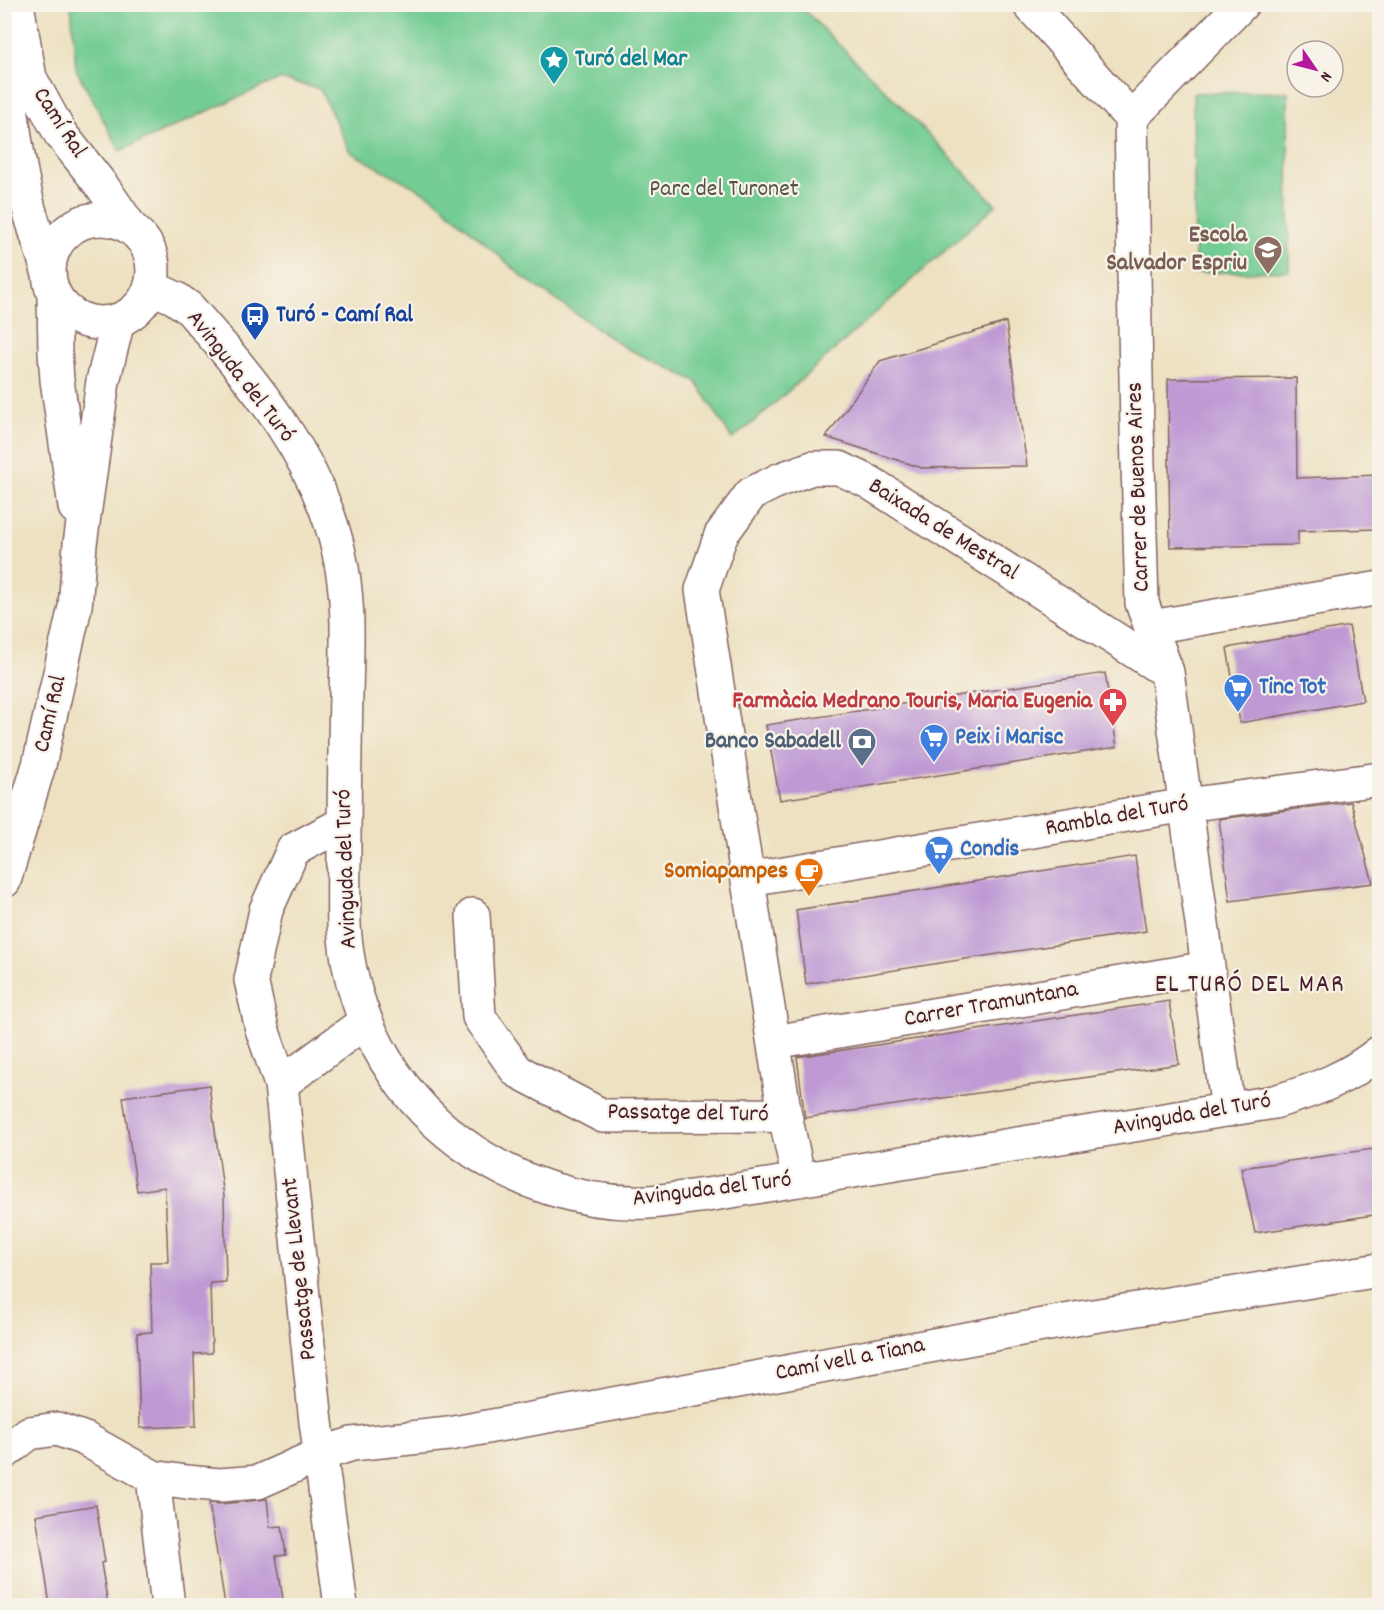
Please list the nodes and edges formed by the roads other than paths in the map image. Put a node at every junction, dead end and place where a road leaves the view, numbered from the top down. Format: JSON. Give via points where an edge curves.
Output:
{"nodes":[{"id":1,"x":9,"y":4,"type":"edge"},
{"id":2,"x":17,"y":4,"type":"edge"},
{"id":3,"x":1029,"y":4,"type":"edge"},
{"id":4,"x":1242,"y":4,"type":"edge"},
{"id":5,"x":4,"y":18,"type":"edge"},
{"id":6,"x":4,"y":31,"type":"edge"},
{"id":7,"x":1131,"y":118,"type":"junction"},
{"id":8,"x":131,"y":228,"type":"junction"},
{"id":9,"x":51,"y":284,"type":"junction"},
{"id":10,"x":151,"y":287,"type":"junction"},
{"id":11,"x":118,"y":321,"type":"junction"},
{"id":12,"x":80,"y":544,"type":"junction"},
{"id":13,"x":1380,"y":588,"type":"edge"},
{"id":14,"x":1151,"y":627,"type":"junction"},
{"id":15,"x":1167,"y":672,"type":"junction"},
{"id":16,"x":1380,"y":779,"type":"edge"},
{"id":17,"x":1186,"y":805,"type":"junction"},
{"id":18,"x":344,"y":823,"type":"junction"},
{"id":19,"x":749,"y":879,"type":"junction"},
{"id":20,"x":4,"y":881,"type":"edge"},
{"id":21,"x":473,"y":915,"type":"dead end"},
{"id":22,"x":1208,"y":968,"type":"junction"},
{"id":23,"x":366,"y":1021,"type":"junction"},
{"id":24,"x":774,"y":1042,"type":"junction"},
{"id":25,"x":1380,"y":1052,"type":"edge"},
{"id":26,"x":281,"y":1084,"type":"junction"},
{"id":27,"x":1228,"y":1110,"type":"junction"},
{"id":28,"x":786,"y":1115,"type":"junction"},
{"id":29,"x":799,"y":1180,"type":"junction"},
{"id":30,"x":1380,"y":1270,"type":"edge"},
{"id":31,"x":4,"y":1453,"type":"edge"},
{"id":32,"x":321,"y":1454,"type":"junction"},
{"id":33,"x":153,"y":1477,"type":"junction"},
{"id":34,"x":168,"y":1605,"type":"edge"},
{"id":35,"x":341,"y":1605,"type":"edge"}],
"edges":[{"from":1,"to":5,"type":"street"},
{"from":2,"to":8,"type":"street","name":"Camí Ral","via":[[30,78],[60,133]]},
{"from":3,"to":7,"type":"street"},
{"from":4,"to":7,"type":"street"},
{"from":6,"to":9,"type":"street","name":"Camí Ral","via":[[8,91],[22,175]]},
{"from":7,"to":14,"type":"street","name":"Carrer de Buenos Aires","via":[[1142,603]]},
{"from":8,"to":9,"type":"street","via":[[101,219],[70,229],[51,255]]},
{"from":8,"to":10,"type":"street","via":[[148,248],[153,268]]},
{"from":9,"to":11,"type":"street","via":[[66,311],[81,320],[100,324]]},
{"from":9,"to":12,"type":"street","name":"Camí Ral","via":[[57,380]]},
{"from":10,"to":11,"type":"street","via":[[138,308]]},
{"from":10,"to":18,"type":"street","name":"Avinguda del Turó","via":[[189,308],[270,406],[307,467],[329,516],[348,610]]},
{"from":11,"to":12,"type":"street","name":"Camí Ral","via":[[103,381]]},
{"from":12,"to":20,"type":"street","name":"Camí Ral","via":[[73,619],[39,765]]},
{"from":13,"to":14,"type":"street"},
{"from":14,"to":15,"type":"street","name":"Carrer de Buenos Aires"},
{"from":15,"to":17,"type":"street","name":"Carrer de Buenos Aires"},
{"from":15,"to":19,"type":"street","name":"Baixada de Mestral","via":[[869,482],[839,468],[812,468],[779,480],[751,494],[721,535],[702,590]]},
{"from":16,"to":17,"type":"street","name":"Rambla del Turó"},
{"from":17,"to":19,"type":"street","name":"Rambla del Turó"},
{"from":17,"to":22,"type":"street","name":"Carrer de Buenos Aires"},
{"from":18,"to":23,"type":"street","name":"Avinguda del Turó","via":[[345,927],[352,975]]},
{"from":18,"to":26,"type":"street","name":"Passatge de Llevant","via":[[293,850],[266,910],[251,980],[262,1029]]},
{"from":19,"to":24,"type":"street","name":"Baixada de Mestral"},
{"from":21,"to":28,"type":"street","name":"Passatge del Turó","via":[[479,1017],[517,1071],[603,1116]]},
{"from":22,"to":24,"type":"street","name":"Carrer Tramuntana"},
{"from":22,"to":27,"type":"street","name":"Carrer de Buenos Aires"},
{"from":23,"to":26,"type":"street"},
{"from":23,"to":29,"type":"street","name":"Avinguda del Turó","via":[[384,1060],[444,1130],[483,1159],[521,1179],[594,1199],[647,1202]]},
{"from":24,"to":28,"type":"street","name":"Baixada de Mestral"},
{"from":25,"to":27,"type":"street","name":"Avinguda del Turó","via":[[1337,1081],[1310,1092]]},
{"from":26,"to":32,"type":"street","name":"Passatge de Llevant"},
{"from":27,"to":29,"type":"street","name":"Avinguda del Turó"},
{"from":28,"to":29,"type":"street","name":"Baixada de Mestral"},
{"from":30,"to":32,"type":"street","name":"Camí vell a Tiana","via":[[1087,1317],[449,1434],[352,1444]]},
{"from":31,"to":33,"type":"street","via":[[29,1433],[57,1429],[85,1439]]},
{"from":32,"to":33,"type":"street","via":[[258,1482],[220,1485]]},
{"from":32,"to":35,"type":"street","name":"Passatge de Llevant"},
{"from":33,"to":34,"type":"street"}]}
